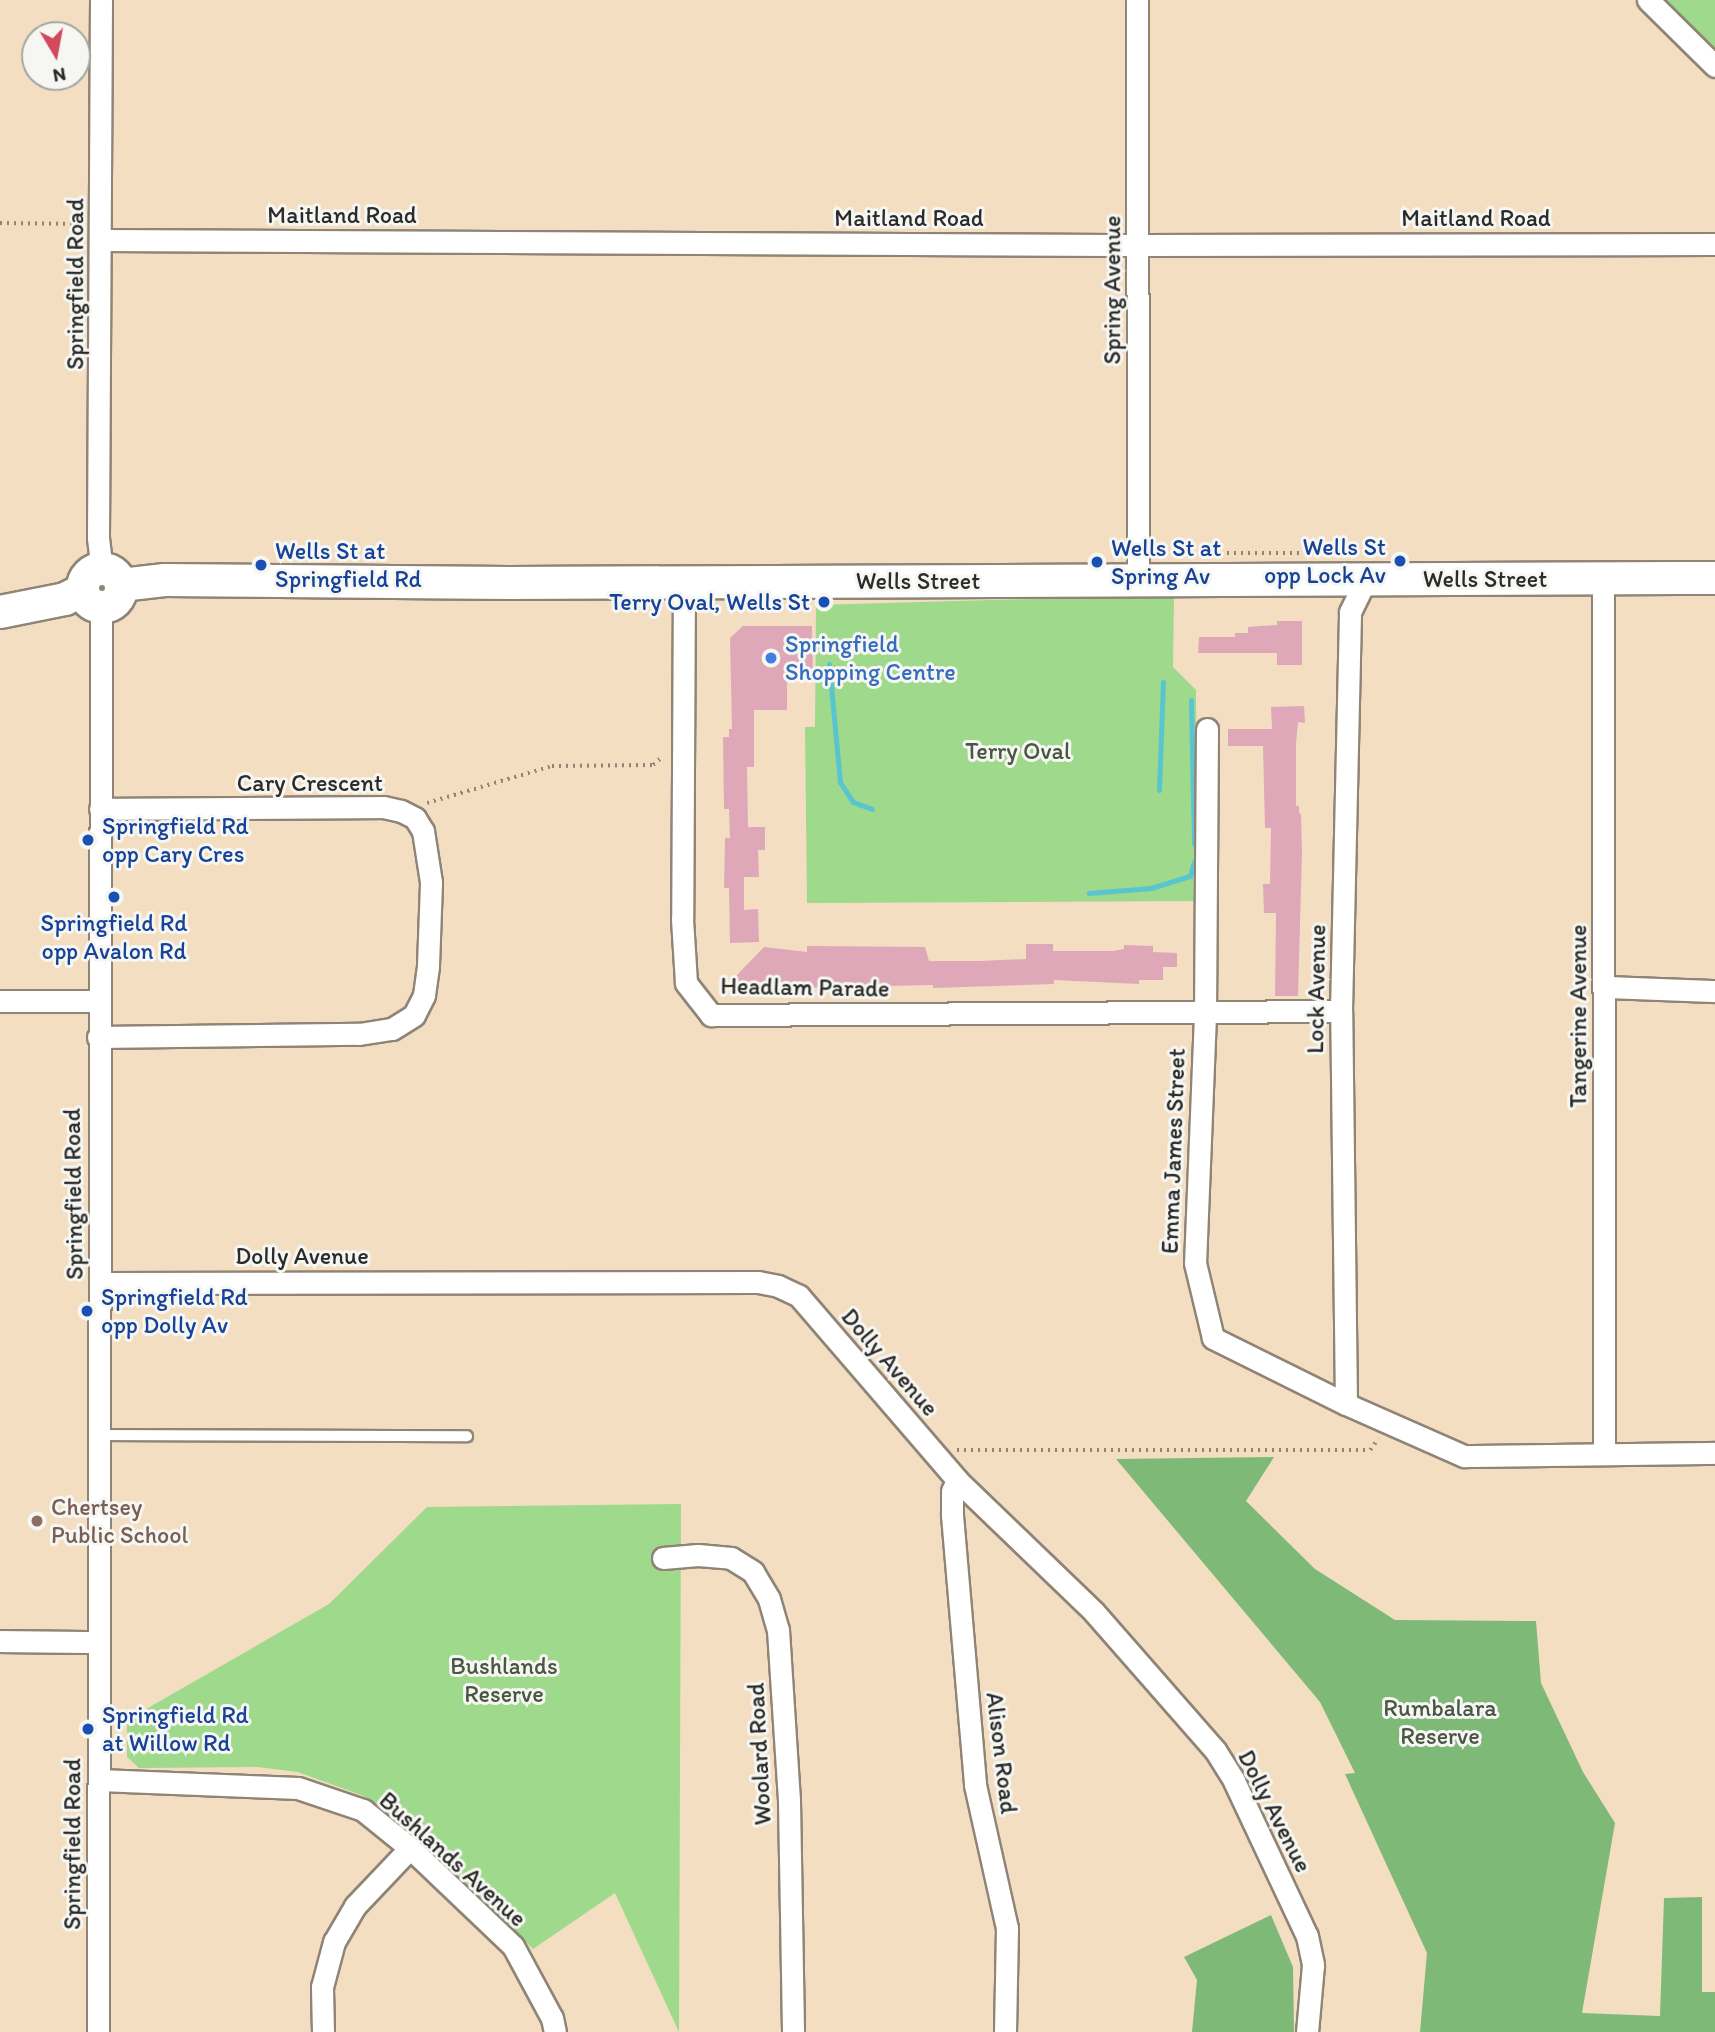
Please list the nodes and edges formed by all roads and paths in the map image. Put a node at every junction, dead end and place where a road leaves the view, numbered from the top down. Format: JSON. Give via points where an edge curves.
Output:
{"nodes":[{"id":1,"x":101,"y":0,"type":"edge"},
{"id":2,"x":1137,"y":0,"type":"edge"},
{"id":3,"x":1648,"y":0,"type":"edge"},
{"id":4,"x":1715,"y":66,"type":"edge"},
{"id":5,"x":0,"y":223,"type":"edge"},
{"id":6,"x":102,"y":232,"type":"junction"},
{"id":7,"x":1715,"y":244,"type":"edge"},
{"id":8,"x":1139,"y":245,"type":"junction"},
{"id":9,"x":1715,"y":578,"type":"edge"},
{"id":10,"x":1366,"y":579,"type":"junction"},
{"id":11,"x":1603,"y":579,"type":"junction"},
{"id":12,"x":1138,"y":580,"type":"junction"},
{"id":13,"x":684,"y":582,"type":"junction"},
{"id":14,"x":102,"y":588,"type":"junction"},
{"id":15,"x":0,"y":612,"type":"edge"},
{"id":16,"x":1206,"y":729,"type":"dead end"},
{"id":17,"x":684,"y":740,"type":"junction"},
{"id":18,"x":100,"y":809,"type":"junction"},
{"id":19,"x":401,"y":811,"type":"junction"},
{"id":20,"x":1604,"y":988,"type":"junction"},
{"id":21,"x":1715,"y":991,"type":"edge"},
{"id":22,"x":0,"y":1001,"type":"edge"},
{"id":23,"x":98,"y":1001,"type":"junction"},
{"id":24,"x":1340,"y":1011,"type":"junction"},
{"id":25,"x":1205,"y":1014,"type":"junction"},
{"id":26,"x":98,"y":1037,"type":"junction"},
{"id":27,"x":100,"y":1283,"type":"junction"},
{"id":28,"x":1346,"y":1404,"type":"junction"},
{"id":29,"x":1390,"y":1423,"type":"junction"},
{"id":30,"x":97,"y":1435,"type":"junction"},
{"id":31,"x":467,"y":1436,"type":"dead end"},
{"id":32,"x":933,"y":1453,"type":"junction"},
{"id":33,"x":1715,"y":1453,"type":"edge"},
{"id":34,"x":1604,"y":1454,"type":"junction"},
{"id":35,"x":957,"y":1480,"type":"junction"},
{"id":36,"x":663,"y":1558,"type":"dead end"},
{"id":37,"x":0,"y":1641,"type":"edge"},
{"id":38,"x":97,"y":1642,"type":"junction"},
{"id":39,"x":99,"y":1780,"type":"junction"},
{"id":40,"x":410,"y":1848,"type":"junction"},
{"id":41,"x":98,"y":2032,"type":"edge"},
{"id":42,"x":323,"y":2032,"type":"edge"},
{"id":43,"x":555,"y":2032,"type":"edge"},
{"id":44,"x":793,"y":2032,"type":"edge"},
{"id":45,"x":1005,"y":2032,"type":"edge"},
{"id":46,"x":1307,"y":2032,"type":"edge"}],
"edges":[{"from":1,"to":6,"type":"street","name":"Springfield Road"},
{"from":2,"to":8,"type":"street","name":"Spring Avenue"},
{"from":3,"to":4,"type":"street"},
{"from":5,"to":6,"type":"path"},
{"from":6,"to":8,"type":"street","name":"Maitland Road"},
{"from":6,"to":14,"type":"street","name":"Springfield Road","via":[[98,538]]},
{"from":7,"to":8,"type":"street","name":"Maitland Road"},
{"from":8,"to":12,"type":"street","name":"Spring Avenue"},
{"from":9,"to":11,"type":"street","name":"Wells Street"},
{"from":10,"to":11,"type":"street","name":"Wells Street"},
{"from":10,"to":12,"type":"street","name":"Wells Street"},
{"from":10,"to":24,"type":"street","name":"Lock Avenue","via":[[1349,612]]},
{"from":11,"to":20,"type":"street","name":"Tangerine Avenue"},
{"from":12,"to":13,"type":"street","name":"Wells Street"},
{"from":13,"to":14,"type":"street","name":"Wells Street","via":[[165,580]]},
{"from":13,"to":17,"type":"street","name":"Headlam Parade"},
{"from":14,"to":15,"type":"street","name":"Wells Street"},
{"from":14,"to":18,"type":"street","name":"Springfield Road"},
{"from":16,"to":25,"type":"street","name":"Emma James Street"},
{"from":17,"to":19,"type":"path","via":[[653,765],[552,766]]},
{"from":17,"to":25,"type":"street","name":"Headlam Parade","via":[[686,983],[711,1015]]},
{"from":18,"to":19,"type":"street","name":"Cary Crescent","via":[[383,807]]},
{"from":18,"to":23,"type":"street","name":"Springfield Road"},
{"from":19,"to":26,"type":"street","name":"Cary Crescent","via":[[415,818],[424,831],[431,882],[428,965],[424,995],[414,1015],[392,1029],[359,1034]]},
{"from":20,"to":21,"type":"street"},
{"from":20,"to":34,"type":"street","name":"Tangerine Avenue"},
{"from":22,"to":23,"type":"street"},
{"from":23,"to":26,"type":"street","name":"Springfield Road"},
{"from":24,"to":25,"type":"street","name":"Headlam Parade"},
{"from":24,"to":28,"type":"street","name":"Lock Avenue"},
{"from":25,"to":28,"type":"street","name":"Emma James Street","via":[[1195,1264],[1213,1338]]},
{"from":26,"to":27,"type":"street","name":"Springfield Road"},
{"from":27,"to":30,"type":"street","name":"Springfield Road"},
{"from":27,"to":32,"type":"street","name":"Dolly Avenue","via":[[758,1282],[778,1286],[799,1296]]},
{"from":28,"to":29,"type":"street","name":"Emma James Street"},
{"from":29,"to":32,"type":"path","via":[[1370,1450],[965,1449]]},
{"from":29,"to":34,"type":"street","name":"Emma James Street","via":[[1464,1456]]},
{"from":30,"to":31,"type":"lane"},
{"from":30,"to":38,"type":"street","name":"Springfield Road"},
{"from":32,"to":35,"type":"street","name":"Dolly Avenue"},
{"from":33,"to":34,"type":"street","name":"Emma James Street"},
{"from":35,"to":45,"type":"street","name":"Alison Road","via":[[952,1515],[975,1785],[1007,1928]]},
{"from":35,"to":46,"type":"street","name":"Dolly Avenue","via":[[1094,1612],[1221,1760],[1307,1936],[1313,1965]]},
{"from":36,"to":44,"type":"street","name":"Woolard Road","via":[[698,1555],[732,1559],[753,1572],[769,1599],[778,1630],[789,1801]]},
{"from":37,"to":38,"type":"street"},
{"from":38,"to":39,"type":"street","name":"Springfield Road"},
{"from":39,"to":40,"type":"street","name":"Bushlands Avenue","via":[[298,1788],[363,1810]]},
{"from":39,"to":41,"type":"street","name":"Springfield Road"},
{"from":40,"to":42,"type":"street","via":[[355,1906],[334,1942],[322,1987]]},
{"from":40,"to":43,"type":"street","name":"Bushlands Avenue","via":[[513,1946]]}]}
